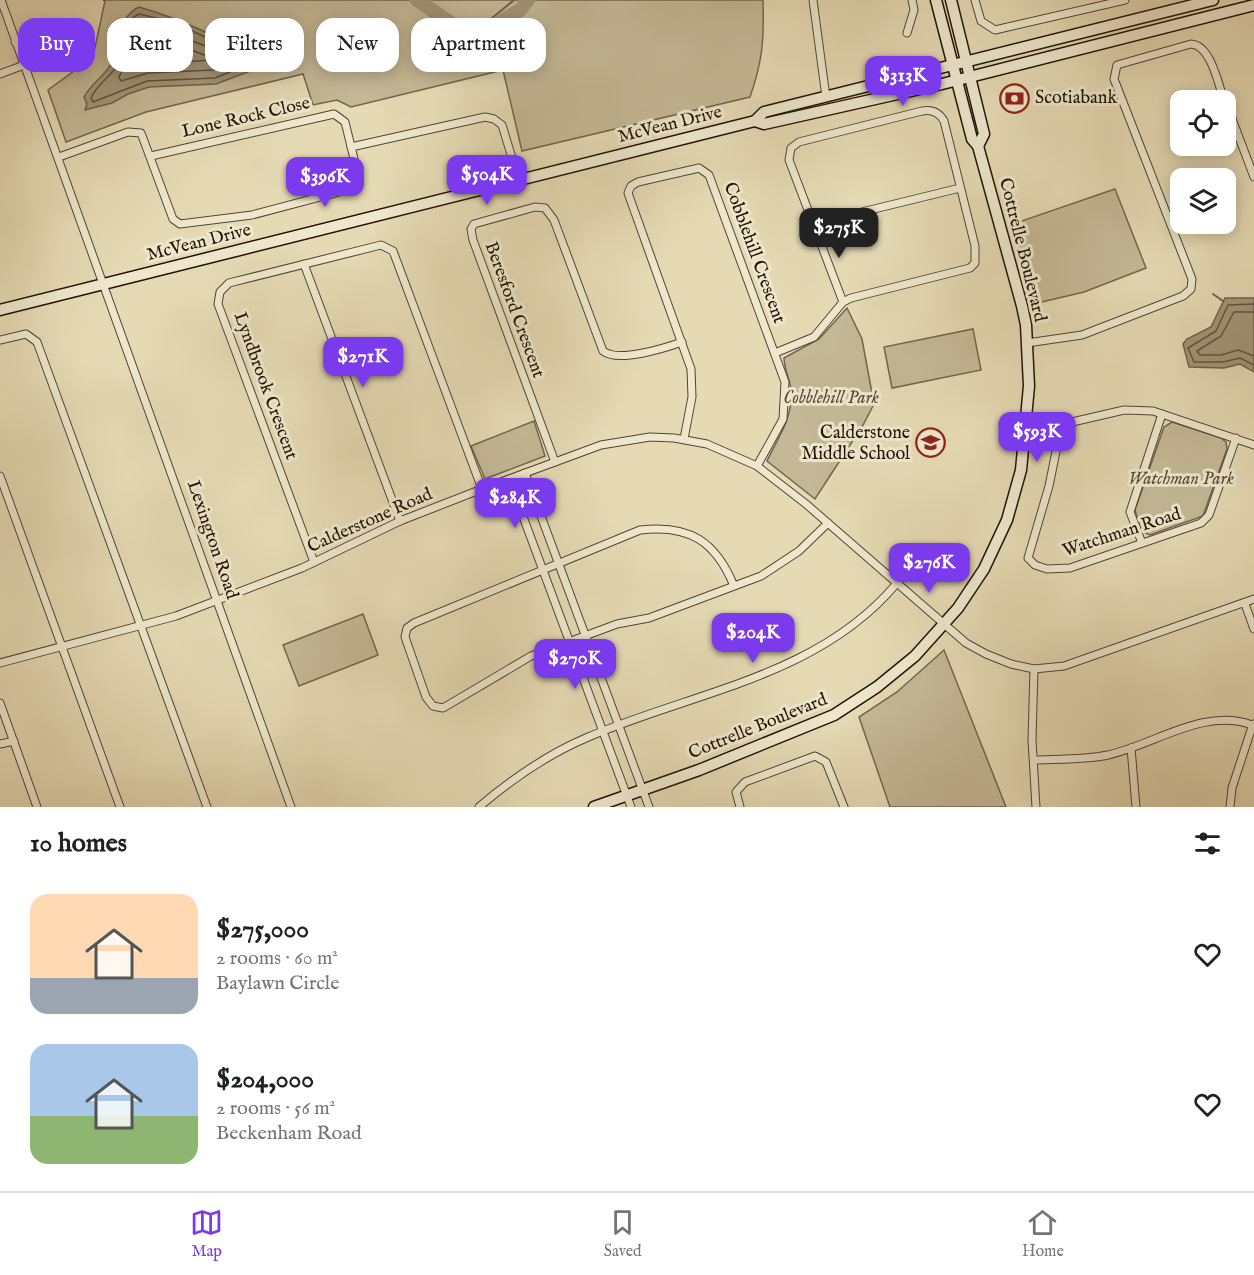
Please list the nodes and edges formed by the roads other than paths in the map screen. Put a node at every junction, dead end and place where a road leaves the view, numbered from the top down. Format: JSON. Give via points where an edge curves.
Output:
{"nodes":[{"id":1,"x":1,"y":0,"type":"edge"},
{"id":2,"x":813,"y":0,"type":"edge"},
{"id":3,"x":912,"y":0,"type":"edge"},
{"id":4,"x":936,"y":0,"type":"edge"},
{"id":5,"x":951,"y":0,"type":"edge"},
{"id":6,"x":975,"y":0,"type":"edge"},
{"id":7,"x":1125,"y":0,"type":"edge"},
{"id":8,"x":1213,"y":0,"type":"edge"},
{"id":9,"x":1254,"y":4,"type":"edge"},
{"id":10,"x":907,"y":33,"type":"dead end"},
{"id":11,"x":18,"y":41,"type":"edge"},
{"id":12,"x":15,"y":42,"type":"junction"},
{"id":13,"x":18,"y":50,"type":"edge"},
{"id":14,"x":967,"y":62,"type":"junction"},
{"id":15,"x":954,"y":65,"type":"junction"},
{"id":16,"x":18,"y":67,"type":"edge"},
{"id":17,"x":27,"y":72,"type":"edge"},
{"id":18,"x":0,"y":74,"type":"edge"},
{"id":19,"x":971,"y":76,"type":"junction"},
{"id":20,"x":958,"y":80,"type":"junction"},
{"id":21,"x":1220,"y":90,"type":"edge"},
{"id":22,"x":826,"y":97,"type":"junction"},
{"id":23,"x":755,"y":121,"type":"junction"},
{"id":24,"x":1236,"y":130,"type":"edge"},
{"id":25,"x":978,"y":146,"type":"junction"},
{"id":26,"x":351,"y":147,"type":"junction"},
{"id":27,"x":152,"y":156,"type":"junction"},
{"id":28,"x":59,"y":157,"type":"junction"},
{"id":29,"x":1254,"y":177,"type":"edge"},
{"id":30,"x":519,"y":181,"type":"junction"},
{"id":31,"x":960,"y":188,"type":"junction"},
{"id":32,"x":813,"y":224,"type":"junction"},
{"id":33,"x":304,"y":264,"type":"junction"},
{"id":34,"x":104,"y":283,"type":"junction"},
{"id":35,"x":843,"y":302,"type":"junction"},
{"id":36,"x":0,"y":310,"type":"edge"},
{"id":37,"x":0,"y":340,"type":"edge"},
{"id":38,"x":682,"y":342,"type":"junction"},
{"id":39,"x":1027,"y":344,"type":"junction"},
{"id":40,"x":776,"y":353,"type":"junction"},
{"id":41,"x":1162,"y":414,"type":"junction"},
{"id":42,"x":1236,"y":438,"type":"junction"},
{"id":43,"x":684,"y":439,"type":"junction"},
{"id":44,"x":1254,"y":445,"type":"edge"},
{"id":45,"x":555,"y":462,"type":"junction"},
{"id":46,"x":757,"y":466,"type":"junction"},
{"id":47,"x":525,"y":473,"type":"junction"},
{"id":48,"x":0,"y":476,"type":"edge"},
{"id":49,"x":509,"y":479,"type":"junction"},
{"id":50,"x":482,"y":489,"type":"junction"},
{"id":51,"x":400,"y":521,"type":"junction"},
{"id":52,"x":828,"y":523,"type":"junction"},
{"id":53,"x":1142,"y":543,"type":"junction"},
{"id":54,"x":314,"y":562,"type":"junction"},
{"id":55,"x":558,"y":564,"type":"junction"},
{"id":56,"x":544,"y":570,"type":"junction"},
{"id":57,"x":897,"y":583,"type":"junction"},
{"id":58,"x":734,"y":586,"type":"junction"},
{"id":59,"x":218,"y":600,"type":"junction"},
{"id":60,"x":1254,"y":600,"type":"edge"},
{"id":61,"x":1245,"y":604,"type":"junction"},
{"id":62,"x":945,"y":624,"type":"junction"},
{"id":63,"x":141,"y":626,"type":"junction"},
{"id":64,"x":1254,"y":629,"type":"edge"},
{"id":65,"x":585,"y":635,"type":"junction"},
{"id":66,"x":570,"y":640,"type":"junction"},
{"id":67,"x":63,"y":647,"type":"junction"},
{"id":68,"x":0,"y":663,"type":"edge"},
{"id":69,"x":1034,"y":669,"type":"junction"},
{"id":70,"x":0,"y":703,"type":"edge"},
{"id":71,"x":1253,"y":723,"type":"edge"},
{"id":72,"x":618,"y":726,"type":"junction"},
{"id":73,"x":603,"y":731,"type":"junction"},
{"id":74,"x":14,"y":741,"type":"junction"},
{"id":75,"x":0,"y":744,"type":"edge"},
{"id":76,"x":1131,"y":748,"type":"junction"},
{"id":77,"x":1034,"y":760,"type":"junction"},
{"id":78,"x":642,"y":790,"type":"junction"},
{"id":79,"x":626,"y":795,"type":"junction"},
{"id":80,"x":37,"y":807,"type":"edge"},
{"id":81,"x":120,"y":807,"type":"edge"},
{"id":82,"x":207,"y":807,"type":"edge"},
{"id":83,"x":291,"y":807,"type":"edge"},
{"id":84,"x":479,"y":807,"type":"edge"},
{"id":85,"x":594,"y":807,"type":"edge"},
{"id":86,"x":631,"y":807,"type":"edge"},
{"id":87,"x":649,"y":807,"type":"edge"},
{"id":88,"x":740,"y":807,"type":"edge"},
{"id":89,"x":844,"y":807,"type":"edge"},
{"id":90,"x":1036,"y":807,"type":"edge"},
{"id":91,"x":1136,"y":807,"type":"edge"},
{"id":92,"x":1230,"y":807,"type":"edge"}],
"edges":[{"from":1,"to":12,"type":"street","name":"Lexington Road"},
{"from":2,"to":22,"type":"street"},
{"from":3,"to":10,"type":"street","via":[[914,10]]},
{"from":4,"to":15,"type":"main road","name":"Cottrelle Boulevard"},
{"from":5,"to":14,"type":"main road","name":"Cottrelle Boulevard"},
{"from":6,"to":7,"type":"street","via":[[981,21],[995,30]]},
{"from":8,"to":14,"type":"main road","name":"McVean Drive"},
{"from":9,"to":19,"type":"main road","name":"McVean Drive"},
{"from":11,"to":12,"type":"street"},
{"from":12,"to":13,"type":"street","name":"Lexington Road"},
{"from":14,"to":15,"type":"main road","name":"McVean Drive"},
{"from":14,"to":19,"type":"main road","name":"Cottrelle Boulevard"},
{"from":15,"to":20,"type":"main road","name":"Cottrelle Boulevard"},
{"from":15,"to":22,"type":"main road","name":"McVean Drive"},
{"from":16,"to":18,"type":"street"},
{"from":17,"to":28,"type":"street","name":"Lexington Road"},
{"from":19,"to":20,"type":"main road","name":"McVean Drive"},
{"from":19,"to":25,"type":"main road","name":"Cottrelle Boulevard","via":[[984,134]]},
{"from":20,"to":23,"type":"main road","name":"McVean Drive","via":[[764,124]]},
{"from":20,"to":25,"type":"main road","name":"Cottrelle Boulevard","via":[[972,139]]},
{"from":21,"to":39,"type":"street","via":[[1205,51],[1198,45],[1117,65],[1114,79],[1192,279],[1191,289],[1183,296],[1082,335]]},
{"from":22,"to":23,"type":"main road","name":"McVean Drive","via":[[764,112]]},
{"from":23,"to":30,"type":"main road","name":"McVean Drive"},
{"from":24,"to":29,"type":"street"},
{"from":25,"to":39,"type":"main road","name":"Cottrelle Boulevard","via":[[1022,306]]},
{"from":26,"to":27,"type":"street","name":"Lone Rock Close","via":[[345,122],[339,115],[329,113]]},
{"from":26,"to":27,"type":"street","name":"Lone Rock Close","via":[[359,179],[354,188],[252,215],[188,225],[173,219]]},
{"from":26,"to":30,"type":"street","via":[[485,117],[502,125]]},
{"from":27,"to":28,"type":"street","name":"Lone Rock Close","via":[[145,136],[133,131]]},
{"from":28,"to":34,"type":"street","name":"Lexington Road"},
{"from":30,"to":34,"type":"main road","name":"McVean Drive"},
{"from":31,"to":32,"type":"street"},
{"from":31,"to":32,"type":"street","via":[[944,122],[938,113],[925,110],[899,116],[799,142],[791,148],[789,160]]},
{"from":31,"to":35,"type":"street","via":[[976,252],[973,266]]},
{"from":32,"to":35,"type":"street"},
{"from":33,"to":50,"type":"street","name":"Lyndbrook Crescent","via":[[381,246],[393,251]]},
{"from":33,"to":51,"type":"street"},
{"from":33,"to":54,"type":"street","name":"Lyndbrook Crescent","via":[[229,283],[218,297]]},
{"from":34,"to":36,"type":"main road","name":"McVean Drive"},
{"from":34,"to":59,"type":"street","name":"Lexington Road"},
{"from":35,"to":40,"type":"street","via":[[814,337]]},
{"from":37,"to":63,"type":"street","via":[[26,334],[37,342]]},
{"from":38,"to":40,"type":"street","name":"Cobblehill Crescent","via":[[628,193],[638,182],[699,168],[709,175]]},
{"from":38,"to":43,"type":"street","name":"Cobblehill Crescent","via":[[693,385]]},
{"from":38,"to":45,"type":"street","name":"Beresford Crescent","via":[[655,351],[617,356],[603,351],[554,220],[545,208],[535,207],[474,224],[472,240]]},
{"from":39,"to":62,"type":"main road","name":"Cottrelle Boulevard","via":[[1027,430],[1012,505],[984,569]]},
{"from":40,"to":46,"type":"street","name":"Cobblehill Crescent","via":[[785,382],[785,411],[777,434]]},
{"from":41,"to":42,"type":"street","name":"Watchman Road"},
{"from":41,"to":53,"type":"street","via":[[1130,512]]},
{"from":41,"to":53,"type":"street","name":"Watchman Road","via":[[1124,410],[1061,427],[1028,558],[1047,569],[1070,568]]},
{"from":42,"to":44,"type":"street","name":"Watchman Road"},
{"from":42,"to":53,"type":"street","name":"Watchman Road","via":[[1206,520]]},
{"from":43,"to":45,"type":"street","name":"Calderstone Road","via":[[625,439]]},
{"from":43,"to":46,"type":"street","name":"Calderstone Road","via":[[723,449]]},
{"from":45,"to":47,"type":"street","name":"Calderstone Road"},
{"from":46,"to":52,"type":"street","name":"Calderstone Road"},
{"from":47,"to":49,"type":"street","name":"Calderstone Road"},
{"from":47,"to":55,"type":"street"},
{"from":48,"to":67,"type":"street"},
{"from":49,"to":50,"type":"street","name":"Calderstone Road"},
{"from":49,"to":56,"type":"street"},
{"from":50,"to":51,"type":"street","name":"Calderstone Road"},
{"from":51,"to":54,"type":"street","name":"Calderstone Road"},
{"from":52,"to":57,"type":"street","name":"Calderstone Road"},
{"from":52,"to":58,"type":"street","via":[[787,561]]},
{"from":54,"to":59,"type":"street","name":"Calderstone Road"},
{"from":55,"to":56,"type":"street"},
{"from":55,"to":58,"type":"street","via":[[630,532],[668,530],[709,545],[723,561]]},
{"from":55,"to":65,"type":"street"},
{"from":56,"to":66,"type":"street"},
{"from":56,"to":66,"type":"street","via":[[414,623],[405,633],[405,640],[426,697],[438,708],[448,706],[519,662]]},
{"from":57,"to":62,"type":"street","name":"Calderstone Road"},
{"from":57,"to":72,"type":"street","via":[[850,628],[802,657]]},
{"from":58,"to":65,"type":"street","via":[[649,618]]},
{"from":59,"to":63,"type":"street","name":"Calderstone Road"},
{"from":59,"to":83,"type":"street","name":"Lexington Road"},
{"from":60,"to":61,"type":"street"},
{"from":61,"to":64,"type":"street"},
{"from":61,"to":69,"type":"street","via":[[1082,661]]},
{"from":62,"to":69,"type":"street","name":"Calderstone Road","via":[[986,654]]},
{"from":62,"to":78,"type":"main road","name":"Cottrelle Boulevard","via":[[898,670],[834,715]]},
{"from":63,"to":67,"type":"street","name":"Calderstone Road"},
{"from":63,"to":82,"type":"street"},
{"from":65,"to":66,"type":"street"},
{"from":65,"to":72,"type":"street"},
{"from":66,"to":73,"type":"street"},
{"from":67,"to":68,"type":"street","name":"Calderstone Road"},
{"from":67,"to":81,"type":"street"},
{"from":69,"to":77,"type":"street"},
{"from":70,"to":74,"type":"street"},
{"from":71,"to":76,"type":"street","via":[[1234,720],[1200,724]]},
{"from":71,"to":92,"type":"street","via":[[1232,788]]},
{"from":72,"to":73,"type":"street"},
{"from":72,"to":78,"type":"street"},
{"from":73,"to":79,"type":"street"},
{"from":73,"to":84,"type":"street","via":[[543,759]]},
{"from":74,"to":75,"type":"street"},
{"from":74,"to":80,"type":"street"},
{"from":76,"to":77,"type":"street","via":[[1092,757]]},
{"from":76,"to":91,"type":"street"},
{"from":77,"to":90,"type":"street"},
{"from":78,"to":79,"type":"main road","name":"Cottrelle Boulevard"},
{"from":78,"to":87,"type":"street"},
{"from":79,"to":85,"type":"main road","name":"Cottrelle Boulevard"},
{"from":79,"to":86,"type":"street"},
{"from":88,"to":89,"type":"street","via":[[736,792],[745,782],[815,756],[826,762]]}]}
